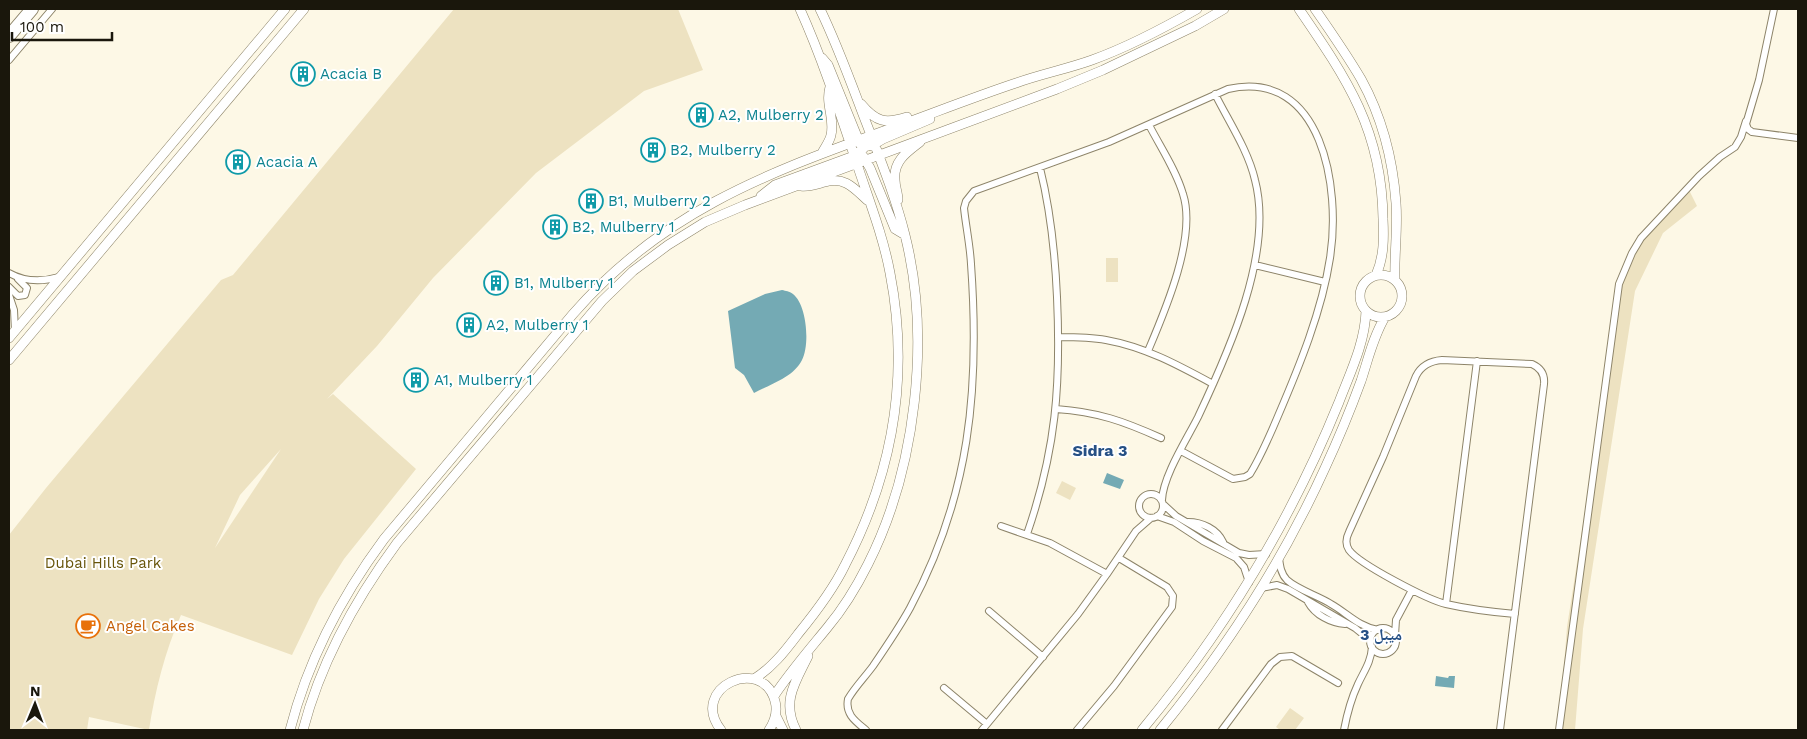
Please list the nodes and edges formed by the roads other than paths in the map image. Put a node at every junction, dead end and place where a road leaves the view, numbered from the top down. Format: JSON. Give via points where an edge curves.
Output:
{"nodes":[{"id":1,"x":32,"y":9,"type":"edge"},
{"id":2,"x":52,"y":9,"type":"edge"},
{"id":3,"x":285,"y":9,"type":"edge"},
{"id":4,"x":304,"y":9,"type":"edge"},
{"id":5,"x":800,"y":9,"type":"edge"},
{"id":6,"x":820,"y":9,"type":"edge"},
{"id":7,"x":1197,"y":9,"type":"edge"},
{"id":8,"x":1224,"y":9,"type":"edge"},
{"id":9,"x":1299,"y":9,"type":"edge"},
{"id":10,"x":1315,"y":9,"type":"edge"},
{"id":11,"x":1774,"y":9,"type":"edge"},
{"id":12,"x":9,"y":36,"type":"edge"},
{"id":13,"x":818,"y":55,"type":"junction"},
{"id":14,"x":9,"y":60,"type":"edge"},
{"id":15,"x":830,"y":87,"type":"junction"},
{"id":16,"x":1214,"y":94,"type":"junction"},
{"id":17,"x":858,"y":100,"type":"junction"},
{"id":18,"x":936,"y":112,"type":"junction"},
{"id":19,"x":1746,"y":121,"type":"junction"},
{"id":20,"x":1149,"y":125,"type":"junction"},
{"id":21,"x":931,"y":135,"type":"junction"},
{"id":22,"x":1798,"y":138,"type":"edge"},
{"id":23,"x":873,"y":140,"type":"junction"},
{"id":24,"x":853,"y":142,"type":"junction"},
{"id":25,"x":822,"y":153,"type":"junction"},
{"id":26,"x":861,"y":155,"type":"junction"},
{"id":27,"x":878,"y":155,"type":"junction"},
{"id":28,"x":1040,"y":168,"type":"junction"},
{"id":29,"x":796,"y":185,"type":"junction"},
{"id":30,"x":757,"y":200,"type":"junction"},
{"id":31,"x":869,"y":202,"type":"junction"},
{"id":32,"x":896,"y":208,"type":"junction"},
{"id":33,"x":905,"y":235,"type":"junction"},
{"id":34,"x":1255,"y":265,"type":"junction"},
{"id":35,"x":11,"y":274,"type":"edge"},
{"id":36,"x":1376,"y":275,"type":"junction"},
{"id":37,"x":59,"y":277,"type":"junction"},
{"id":38,"x":1395,"y":280,"type":"junction"},
{"id":39,"x":1325,"y":282,"type":"junction"},
{"id":40,"x":9,"y":287,"type":"edge"},
{"id":41,"x":9,"y":295,"type":"edge"},
{"id":42,"x":1366,"y":311,"type":"junction"},
{"id":43,"x":1385,"y":317,"type":"junction"},
{"id":44,"x":12,"y":334,"type":"edge"},
{"id":45,"x":1059,"y":336,"type":"junction"},
{"id":46,"x":1148,"y":351,"type":"junction"},
{"id":47,"x":9,"y":360,"type":"edge"},
{"id":48,"x":1477,"y":361,"type":"junction"},
{"id":49,"x":1212,"y":384,"type":"junction"},
{"id":50,"x":1056,"y":409,"type":"junction"},
{"id":51,"x":1161,"y":438,"type":"dead end"},
{"id":52,"x":1181,"y":451,"type":"junction"},
{"id":53,"x":1166,"y":480,"type":"junction"},
{"id":54,"x":423,"y":493,"type":"junction"},
{"id":55,"x":1151,"y":494,"type":"junction"},
{"id":56,"x":432,"y":502,"type":"junction"},
{"id":57,"x":1163,"y":503,"type":"junction"},
{"id":58,"x":1140,"y":511,"type":"junction"},
{"id":59,"x":1154,"y":517,"type":"junction"},
{"id":60,"x":1001,"y":526,"type":"dead end"},
{"id":61,"x":1136,"y":530,"type":"junction"},
{"id":62,"x":1027,"y":534,"type":"junction"},
{"id":63,"x":1266,"y":554,"type":"junction"},
{"id":64,"x":1279,"y":557,"type":"junction"},
{"id":65,"x":1118,"y":558,"type":"junction"},
{"id":66,"x":1107,"y":574,"type":"junction"},
{"id":67,"x":1249,"y":582,"type":"junction"},
{"id":68,"x":1261,"y":588,"type":"junction"},
{"id":69,"x":1412,"y":590,"type":"junction"},
{"id":70,"x":1446,"y":604,"type":"junction"},
{"id":71,"x":989,"y":611,"type":"dead end"},
{"id":72,"x":1399,"y":614,"type":"junction"},
{"id":73,"x":1515,"y":614,"type":"junction"},
{"id":74,"x":1380,"y":629,"type":"junction"},
{"id":75,"x":1394,"y":635,"type":"junction"},
{"id":76,"x":1371,"y":644,"type":"junction"},
{"id":77,"x":812,"y":646,"type":"junction"},
{"id":78,"x":1382,"y":654,"type":"junction"},
{"id":79,"x":1043,"y":657,"type":"junction"},
{"id":80,"x":1367,"y":667,"type":"junction"},
{"id":81,"x":754,"y":679,"type":"junction"},
{"id":82,"x":1338,"y":683,"type":"dead end"},
{"id":83,"x":944,"y":688,"type":"dead end"},
{"id":84,"x":774,"y":696,"type":"junction"},
{"id":85,"x":776,"y":716,"type":"junction"},
{"id":86,"x":987,"y":724,"type":"junction"},
{"id":87,"x":717,"y":728,"type":"edge"},
{"id":88,"x":290,"y":730,"type":"edge"},
{"id":89,"x":304,"y":730,"type":"edge"},
{"id":90,"x":769,"y":730,"type":"edge"},
{"id":91,"x":783,"y":730,"type":"edge"},
{"id":92,"x":796,"y":730,"type":"edge"},
{"id":93,"x":866,"y":730,"type":"edge"},
{"id":94,"x":982,"y":730,"type":"edge"},
{"id":95,"x":1076,"y":730,"type":"edge"},
{"id":96,"x":1142,"y":730,"type":"edge"},
{"id":97,"x":1160,"y":730,"type":"edge"},
{"id":98,"x":1222,"y":730,"type":"edge"},
{"id":99,"x":1344,"y":730,"type":"edge"},
{"id":100,"x":1500,"y":730,"type":"edge"},
{"id":101,"x":1559,"y":730,"type":"edge"}],
"edges":[{"from":1,"to":12,"type":"highway"},
{"from":2,"to":14,"type":"street"},
{"from":3,"to":37,"type":"street"},
{"from":4,"to":47,"type":"street"},
{"from":5,"to":13,"type":"street"},
{"from":6,"to":17,"type":"street"},
{"from":7,"to":18,"type":"street","via":[[1095,59],[1017,82]]},
{"from":8,"to":21,"type":"street","via":[[1103,70]]},
{"from":9,"to":36,"type":"street","via":[[1350,86],[1370,136],[1380,179],[1383,213],[1382,253]]},
{"from":10,"to":38,"type":"street","via":[[1362,80],[1384,135],[1397,206]]},
{"from":11,"to":19,"type":"street","via":[[1759,80]]},
{"from":13,"to":15,"type":"street"},
{"from":13,"to":24,"type":"street","via":[[828,65]]},
{"from":15,"to":24,"type":"street"},
{"from":15,"to":25,"type":"street","via":[[827,100],[832,133]]},
{"from":16,"to":20,"type":"street"},
{"from":16,"to":34,"type":"street","via":[[1256,181],[1260,232]]},
{"from":16,"to":39,"type":"street","via":[[1241,86],[1268,88],[1293,101],[1311,122],[1330,183],[1333,233]]},
{"from":17,"to":18,"type":"street","via":[[873,117],[885,121]]},
{"from":17,"to":23,"type":"street"},
{"from":18,"to":23,"type":"street","via":[[928,121]]},
{"from":19,"to":22,"type":"street","via":[[1752,132]]},
{"from":19,"to":101,"type":"street","via":[[1735,147],[1699,176],[1641,238],[1620,284]]},
{"from":20,"to":28,"type":"street"},
{"from":20,"to":46,"type":"street","via":[[1184,195],[1187,230],[1179,267]]},
{"from":21,"to":27,"type":"street"},
{"from":21,"to":32,"type":"street","via":[[903,155],[894,171],[898,196]]},
{"from":23,"to":24,"type":"street"},
{"from":23,"to":26,"type":"street"},
{"from":23,"to":27,"type":"street"},
{"from":24,"to":25,"type":"street"},
{"from":24,"to":26,"type":"street"},
{"from":25,"to":54,"type":"street","via":[[764,176],[714,201],[677,222],[626,260],[588,297]]},
{"from":26,"to":27,"type":"street"},
{"from":26,"to":29,"type":"street"},
{"from":26,"to":30,"type":"street","via":[[775,185]]},
{"from":26,"to":31,"type":"street"},
{"from":26,"to":33,"type":"street","via":[[870,168],[895,229]]},
{"from":27,"to":32,"type":"street"},
{"from":28,"to":45,"type":"street","via":[[1054,245]]},
{"from":28,"to":93,"type":"street","via":[[974,191],[966,201],[975,339],[967,444],[955,497],[924,579],[891,639],[846,704],[850,715]]},
{"from":29,"to":30,"type":"street"},
{"from":29,"to":31,"type":"street","via":[[809,187],[832,179],[842,181]]},
{"from":30,"to":56,"type":"street","via":[[686,233],[617,285]]},
{"from":31,"to":81,"type":"street","via":[[890,272],[898,328],[898,387],[889,452],[868,519],[840,575],[816,612],[776,661]]},
{"from":32,"to":33,"type":"street"},
{"from":33,"to":77,"type":"street","via":[[918,328],[916,390],[906,451],[889,511],[868,564],[843,607]]},
{"from":34,"to":39,"type":"street"},
{"from":34,"to":49,"type":"street"},
{"from":35,"to":37,"type":"street","via":[[37,281]]},
{"from":35,"to":40,"type":"street","via":[[27,292],[22,297],[18,296]]},
{"from":36,"to":38,"type":"street","via":[[1390,276]]},
{"from":36,"to":42,"type":"street","via":[[1360,290],[1361,305]]},
{"from":37,"to":44,"type":"street"},
{"from":38,"to":43,"type":"street","via":[[1402,291],[1402,303],[1395,313]]},
{"from":39,"to":52,"type":"street","via":[[1287,394],[1250,474],[1233,479]]},
{"from":41,"to":44,"type":"street","via":[[14,310]]},
{"from":42,"to":43,"type":"street","via":[[1378,318]]},
{"from":42,"to":63,"type":"street","via":[[1362,339],[1330,422]]},
{"from":43,"to":64,"type":"street","via":[[1324,469]]},
{"from":45,"to":46,"type":"street","via":[[1105,340]]},
{"from":45,"to":50,"type":"street"},
{"from":46,"to":49,"type":"street"},
{"from":48,"to":69,"type":"street","via":[[1436,360],[1419,370],[1347,536],[1347,546],[1353,554]]},
{"from":48,"to":70,"type":"street"},
{"from":48,"to":73,"type":"street","via":[[1532,364],[1540,369],[1545,379]]},
{"from":49,"to":52,"type":"street"},
{"from":50,"to":51,"type":"street","via":[[1104,415]]},
{"from":50,"to":62,"type":"street","via":[[1046,471]]},
{"from":52,"to":53,"type":"street"},
{"from":53,"to":55,"type":"street"},
{"from":53,"to":57,"type":"street"},
{"from":54,"to":56,"type":"street"},
{"from":54,"to":88,"type":"street","via":[[366,564],[328,626],[303,687]]},
{"from":55,"to":57,"type":"street","via":[[1159,496]]},
{"from":55,"to":58,"type":"street","via":[[1143,497]]},
{"from":56,"to":89,"type":"street","via":[[397,543],[357,601],[326,664]]},
{"from":57,"to":59,"type":"street","via":[[1162,512]]},
{"from":57,"to":63,"type":"street","via":[[1171,513],[1244,555]]},
{"from":58,"to":59,"type":"street","via":[[1145,516]]},
{"from":58,"to":61,"type":"street"},
{"from":59,"to":61,"type":"street"},
{"from":59,"to":67,"type":"street","via":[[1174,522],[1236,558],[1244,566]]},
{"from":60,"to":62,"type":"street"},
{"from":61,"to":65,"type":"street"},
{"from":62,"to":66,"type":"street","via":[[1061,548]]},
{"from":63,"to":67,"type":"street"},
{"from":64,"to":68,"type":"street"},
{"from":64,"to":74,"type":"street","via":[[1282,572],[1291,582],[1362,625]]},
{"from":65,"to":66,"type":"street"},
{"from":65,"to":95,"type":"street","via":[[1167,587],[1172,596],[1172,606],[1114,686]]},
{"from":66,"to":79,"type":"street"},
{"from":67,"to":96,"type":"street","via":[[1199,658]]},
{"from":68,"to":76,"type":"street","via":[[1283,586],[1308,601],[1313,610],[1326,618],[1361,632]]},
{"from":68,"to":97,"type":"street","via":[[1213,661]]},
{"from":69,"to":70,"type":"street"},
{"from":69,"to":72,"type":"street"},
{"from":70,"to":73,"type":"street"},
{"from":71,"to":79,"type":"street"},
{"from":72,"to":74,"type":"street"},
{"from":72,"to":75,"type":"street"},
{"from":73,"to":100,"type":"street"},
{"from":74,"to":75,"type":"street"},
{"from":74,"to":76,"type":"street","via":[[1374,633]]},
{"from":75,"to":78,"type":"street","via":[[1394,647],[1389,653]]},
{"from":76,"to":78,"type":"street"},
{"from":76,"to":80,"type":"street"},
{"from":77,"to":84,"type":"street"},
{"from":77,"to":92,"type":"street","via":[[790,696],[791,718]]},
{"from":78,"to":80,"type":"street"},
{"from":79,"to":86,"type":"street"},
{"from":80,"to":99,"type":"street","via":[[1353,694]]},
{"from":81,"to":84,"type":"street"},
{"from":81,"to":87,"type":"street","via":[[736,679],[718,692],[713,702]]},
{"from":82,"to":98,"type":"street","via":[[1292,656],[1280,656]]},
{"from":83,"to":86,"type":"street"},
{"from":84,"to":85,"type":"street"},
{"from":85,"to":90,"type":"street"},
{"from":85,"to":91,"type":"street"},
{"from":86,"to":94,"type":"street"}]}
